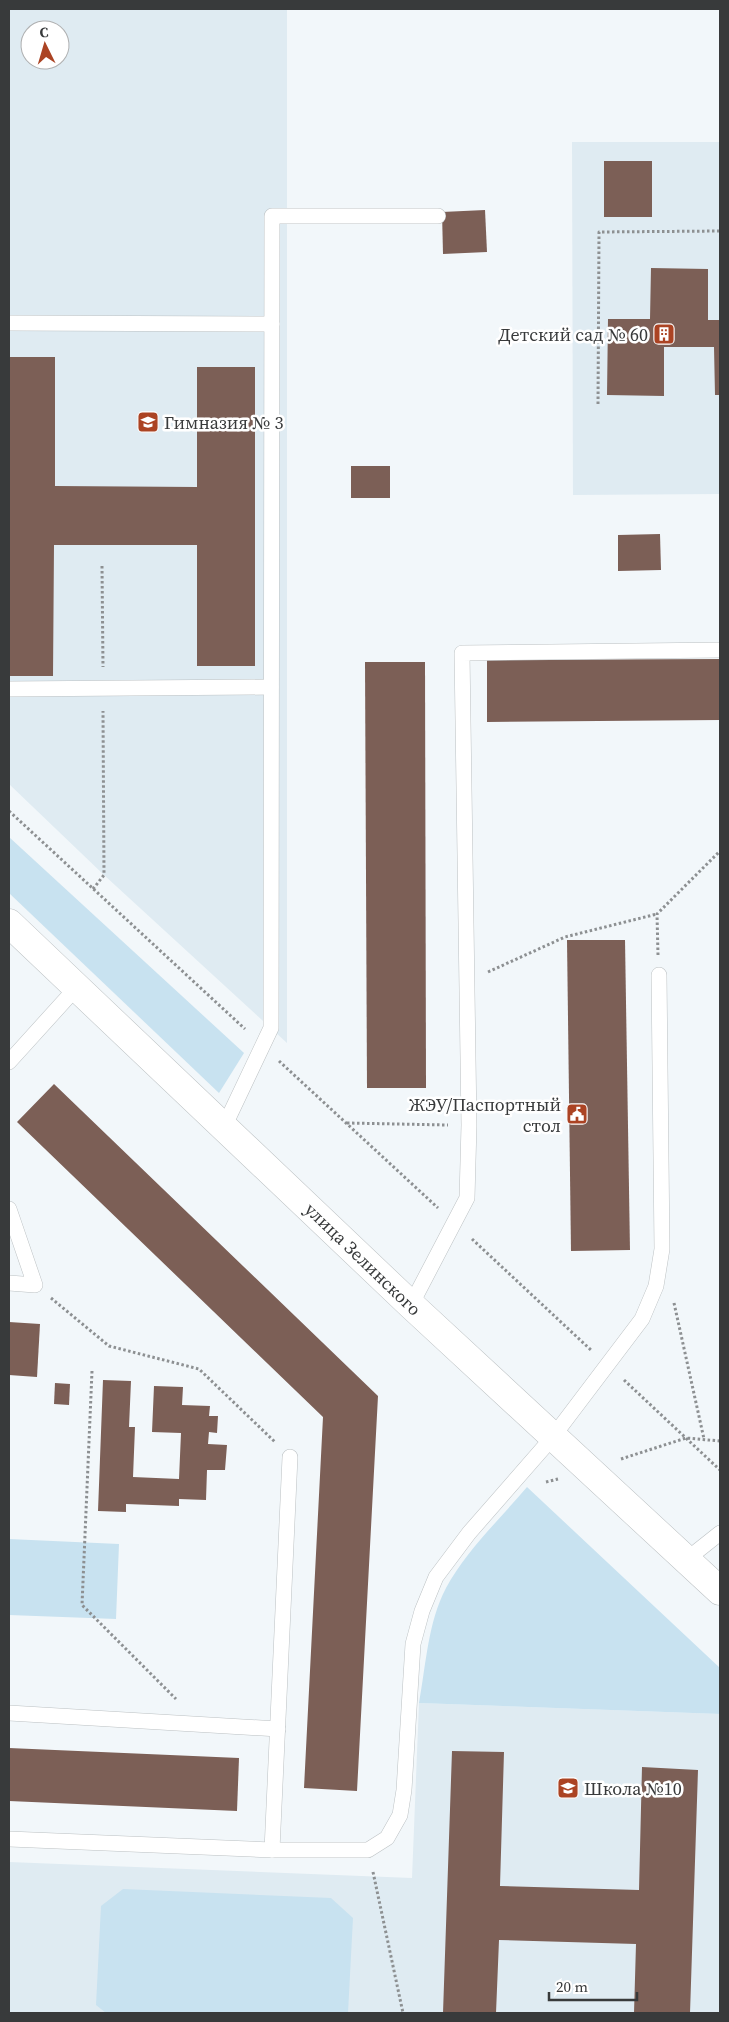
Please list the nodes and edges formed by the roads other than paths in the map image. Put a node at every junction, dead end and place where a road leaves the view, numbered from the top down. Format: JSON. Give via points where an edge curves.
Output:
{"nodes":[{"id":1,"x":438,"y":216,"type":"dead end"},
{"id":2,"x":9,"y":323,"type":"edge"},
{"id":3,"x":272,"y":324,"type":"junction"},
{"id":4,"x":720,"y":650,"type":"edge"},
{"id":5,"x":271,"y":687,"type":"junction"},
{"id":6,"x":9,"y":689,"type":"edge"},
{"id":7,"x":9,"y":923,"type":"edge"},
{"id":8,"x":659,"y":975,"type":"road end"},
{"id":9,"x":76,"y":988,"type":"junction"},
{"id":10,"x":9,"y":1062,"type":"edge"},
{"id":11,"x":224,"y":1127,"type":"junction"},
{"id":12,"x":9,"y":1209,"type":"edge"},
{"id":13,"x":9,"y":1283,"type":"edge"},
{"id":14,"x":411,"y":1305,"type":"junction"},
{"id":15,"x":552,"y":1438,"type":"junction"},
{"id":16,"x":290,"y":1457,"type":"road end"},
{"id":17,"x":720,"y":1533,"type":"edge"},
{"id":18,"x":686,"y":1560,"type":"junction"},
{"id":19,"x":720,"y":1591,"type":"edge"},
{"id":20,"x":9,"y":1713,"type":"edge"},
{"id":21,"x":278,"y":1729,"type":"junction"},
{"id":22,"x":9,"y":1839,"type":"edge"},
{"id":23,"x":272,"y":1850,"type":"junction"}],
"edges":[{"from":1,"to":3,"type":"lane","via":[[272,216]]},
{"from":2,"to":3,"type":"lane"},
{"from":3,"to":5,"type":"lane"},
{"from":4,"to":14,"type":"lane","via":[[462,653],[469,1125],[467,1198]]},
{"from":5,"to":6,"type":"lane"},
{"from":5,"to":11,"type":"lane","via":[[271,1028]]},
{"from":7,"to":9,"type":"street","name":"улица Зелинского"},
{"from":8,"to":15,"type":"lane","via":[[662,1249],[656,1286],[642,1319]]},
{"from":9,"to":10,"type":"lane"},
{"from":9,"to":11,"type":"street","name":"улица Зелинского"},
{"from":11,"to":14,"type":"street","name":"улица Зелинского"},
{"from":12,"to":13,"type":"lane","via":[[36,1285]]},
{"from":14,"to":15,"type":"street","name":"улица Зелинского"},
{"from":15,"to":18,"type":"street","name":"улица Зелинского"},
{"from":15,"to":23,"type":"lane","via":[[457,1548],[433,1586],[422,1611],[413,1644],[404,1790],[400,1815],[387,1838],[368,1850]]},
{"from":16,"to":21,"type":"lane"},
{"from":17,"to":18,"type":"lane"},
{"from":18,"to":19,"type":"street","name":"улица Зелинского"},
{"from":20,"to":21,"type":"lane"},
{"from":21,"to":23,"type":"lane"},
{"from":22,"to":23,"type":"lane"}]}
